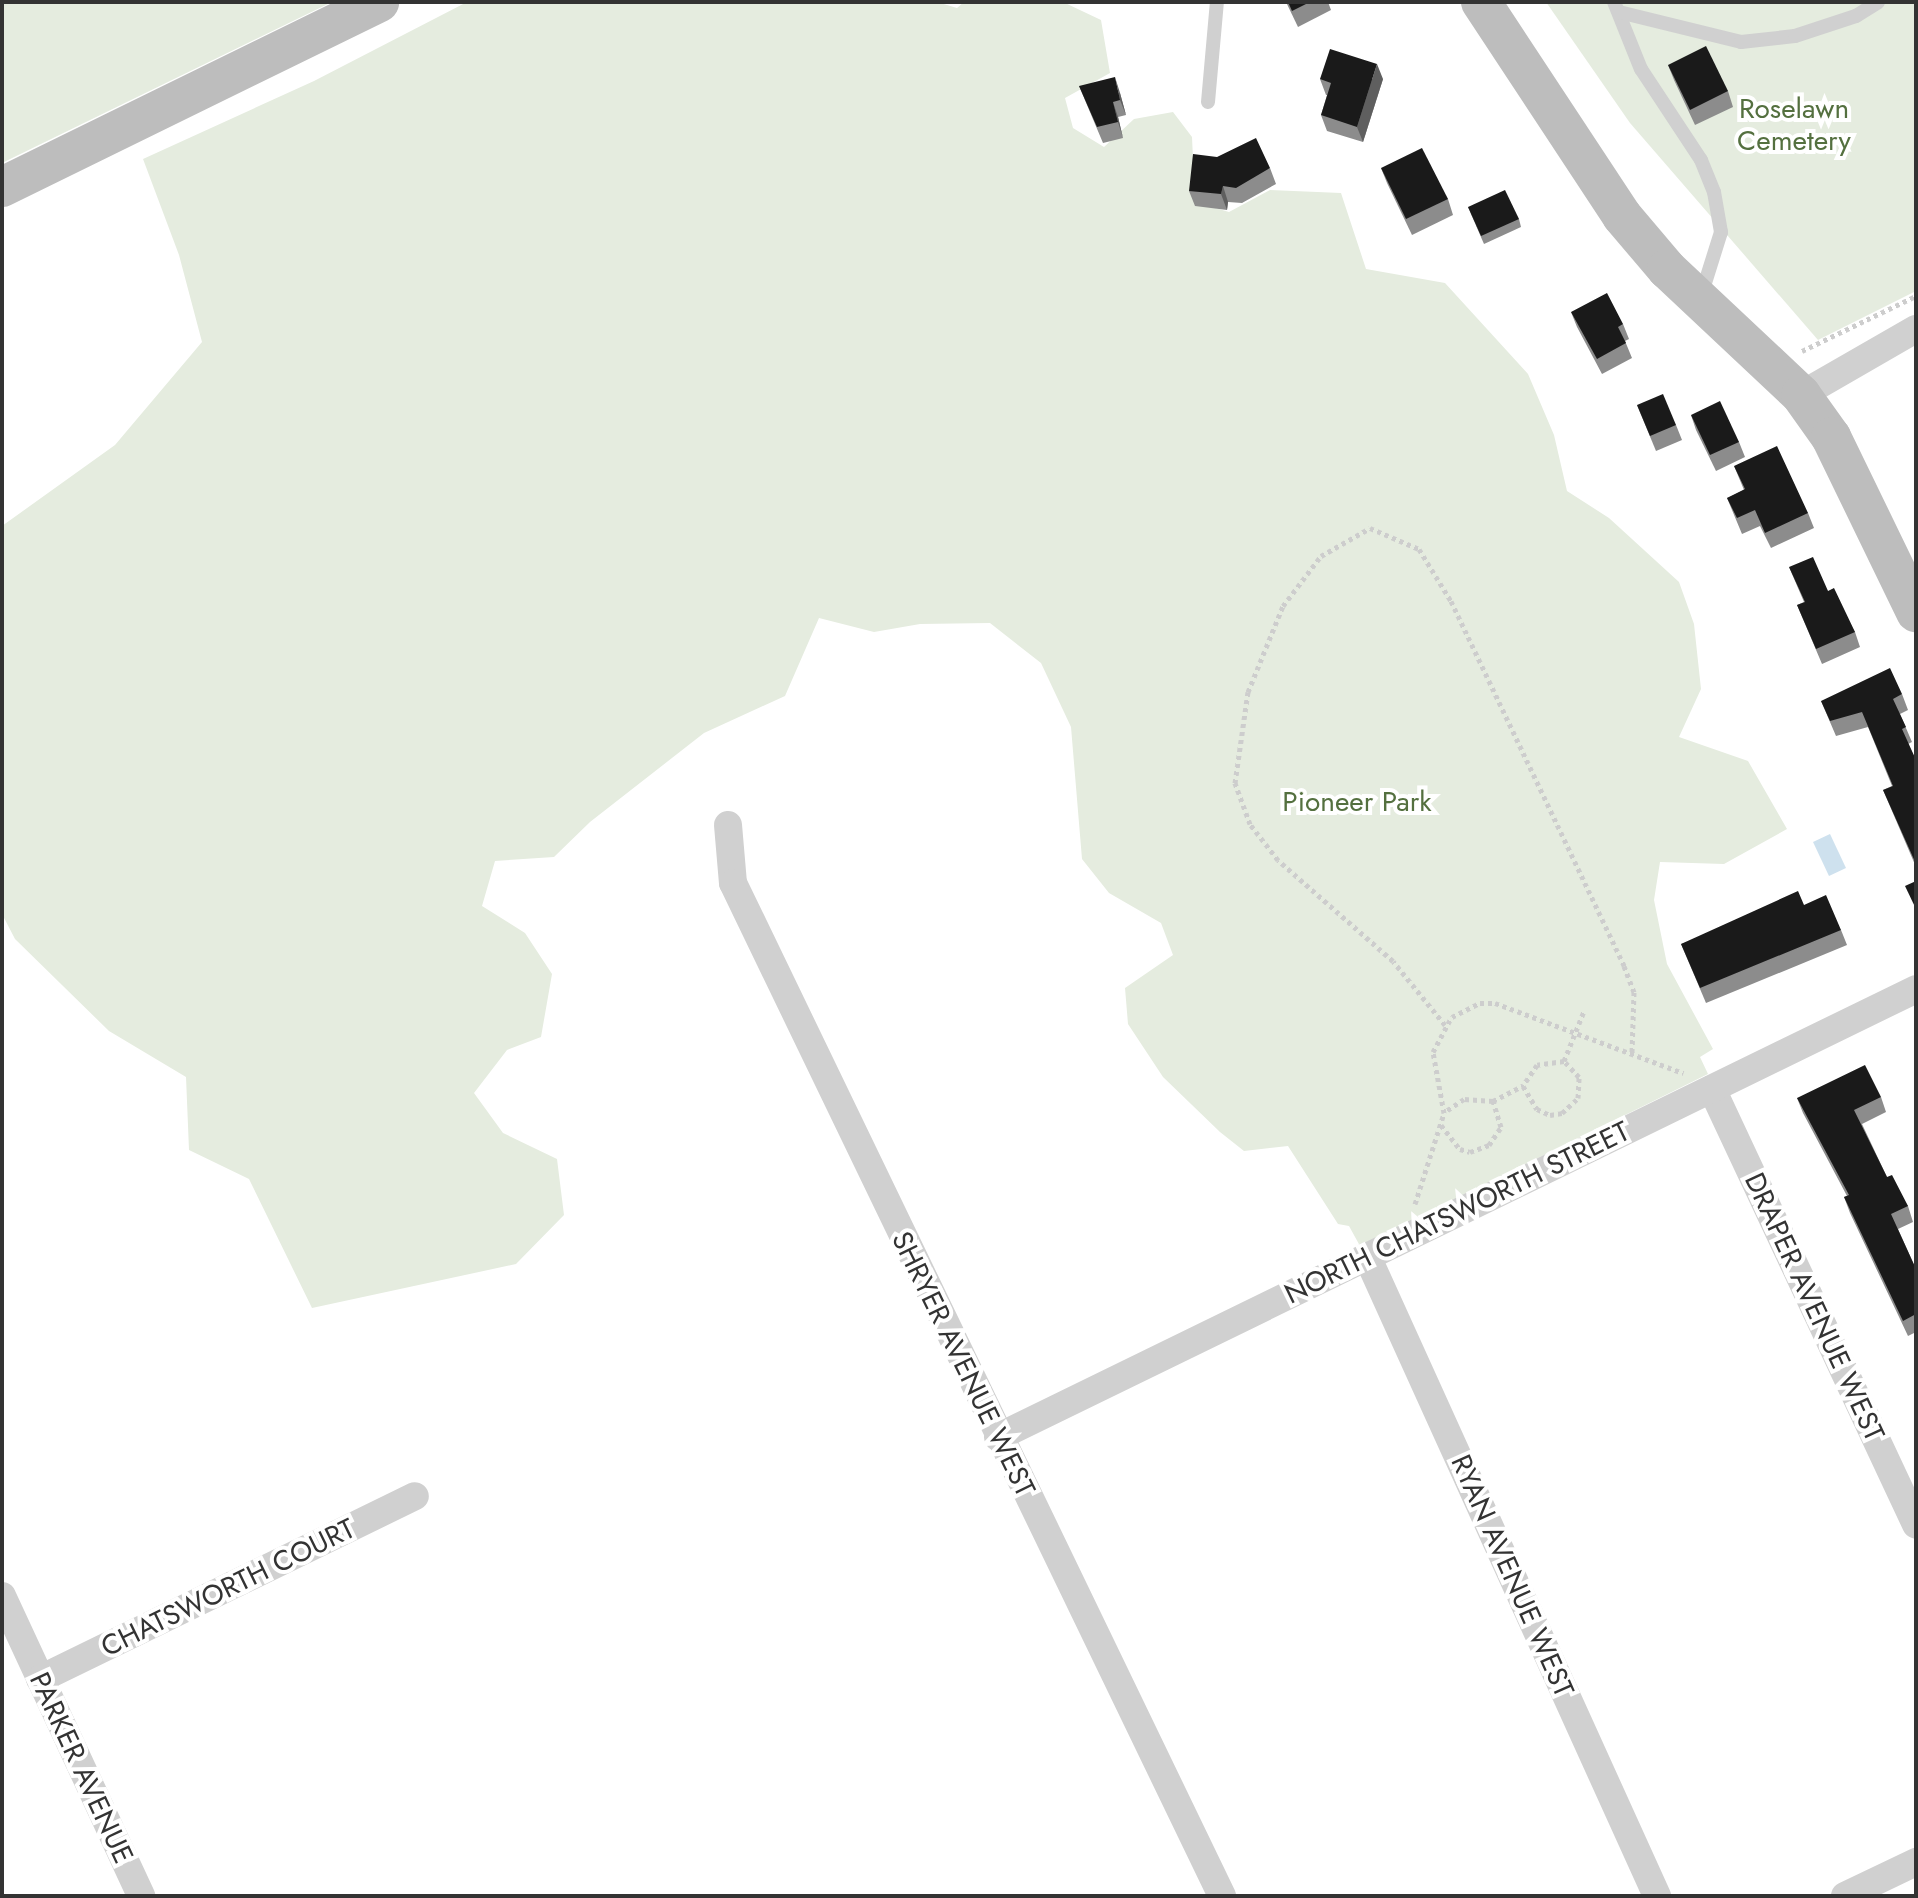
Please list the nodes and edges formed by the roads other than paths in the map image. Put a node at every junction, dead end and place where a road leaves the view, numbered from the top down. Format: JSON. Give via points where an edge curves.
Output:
{"nodes":[{"id":1,"x":379,"y":2,"type":"edge"},
{"id":2,"x":1217,"y":2,"type":"edge"},
{"id":3,"x":1481,"y":2,"type":"edge"},
{"id":4,"x":1878,"y":2,"type":"edge"},
{"id":5,"x":1616,"y":7,"type":"edge"},
{"id":6,"x":1208,"y":102,"type":"dead end"},
{"id":7,"x":2,"y":187,"type":"edge"},
{"id":8,"x":1700,"y":300,"type":"junction"},
{"id":9,"x":1916,"y":329,"type":"edge"},
{"id":10,"x":1801,"y":395,"type":"junction"},
{"id":11,"x":1916,"y":612,"type":"edge"},
{"id":12,"x":728,"y":825,"type":"dead end"},
{"id":13,"x":1916,"y":989,"type":"edge"},
{"id":14,"x":1707,"y":1091,"type":"junction"},
{"id":15,"x":1367,"y":1256,"type":"junction"},
{"id":16,"x":998,"y":1437,"type":"junction"},
{"id":17,"x":415,"y":1496,"type":"dead end"},
{"id":18,"x":1916,"y":1525,"type":"edge"},
{"id":19,"x":2,"y":1596,"type":"edge"},
{"id":20,"x":40,"y":1679,"type":"junction"},
{"id":21,"x":1916,"y":1862,"type":"edge"},
{"id":22,"x":1882,"y":1888,"type":"edge"},
{"id":23,"x":141,"y":1896,"type":"edge"},
{"id":24,"x":1222,"y":1896,"type":"edge"},
{"id":25,"x":1657,"y":1896,"type":"edge"},
{"id":26,"x":1845,"y":1896,"type":"edge"}],
"edges":[{"from":1,"to":7,"type":"street"},
{"from":2,"to":6,"type":"lane"},
{"from":3,"to":8,"type":"street","via":[[1622,216]]},
{"from":4,"to":5,"type":"lane","via":[[1856,16],[1795,36],[1741,42]]},
{"from":5,"to":8,"type":"lane","via":[[1641,69],[1701,160],[1714,192],[1721,232]]},
{"from":8,"to":10,"type":"street"},
{"from":9,"to":10,"type":"street"},
{"from":10,"to":11,"type":"street","via":[[1838,450]]},
{"from":12,"to":16,"type":"street","name":"SHRYER AVENUE WEST","via":[[733,883]]},
{"from":13,"to":14,"type":"street","name":"NORTH CHATSWORTH STREET"},
{"from":14,"to":15,"type":"street","name":"NORTH CHATSWORTH STREET"},
{"from":14,"to":18,"type":"street","name":"DRAPER AVENUE WEST"},
{"from":15,"to":16,"type":"street","name":"NORTH CHATSWORTH STREET"},
{"from":15,"to":25,"type":"street","name":"RYAN AVENUE WEST"},
{"from":16,"to":24,"type":"street","name":"SHRYER AVENUE WEST"},
{"from":17,"to":20,"type":"street","name":"CHATSWORTH COURT"},
{"from":19,"to":20,"type":"street","name":"PARKER AVENUE"},
{"from":20,"to":23,"type":"street","name":"PARKER AVENUE"},
{"from":21,"to":22,"type":"street"},
{"from":22,"to":26,"type":"street"}]}
